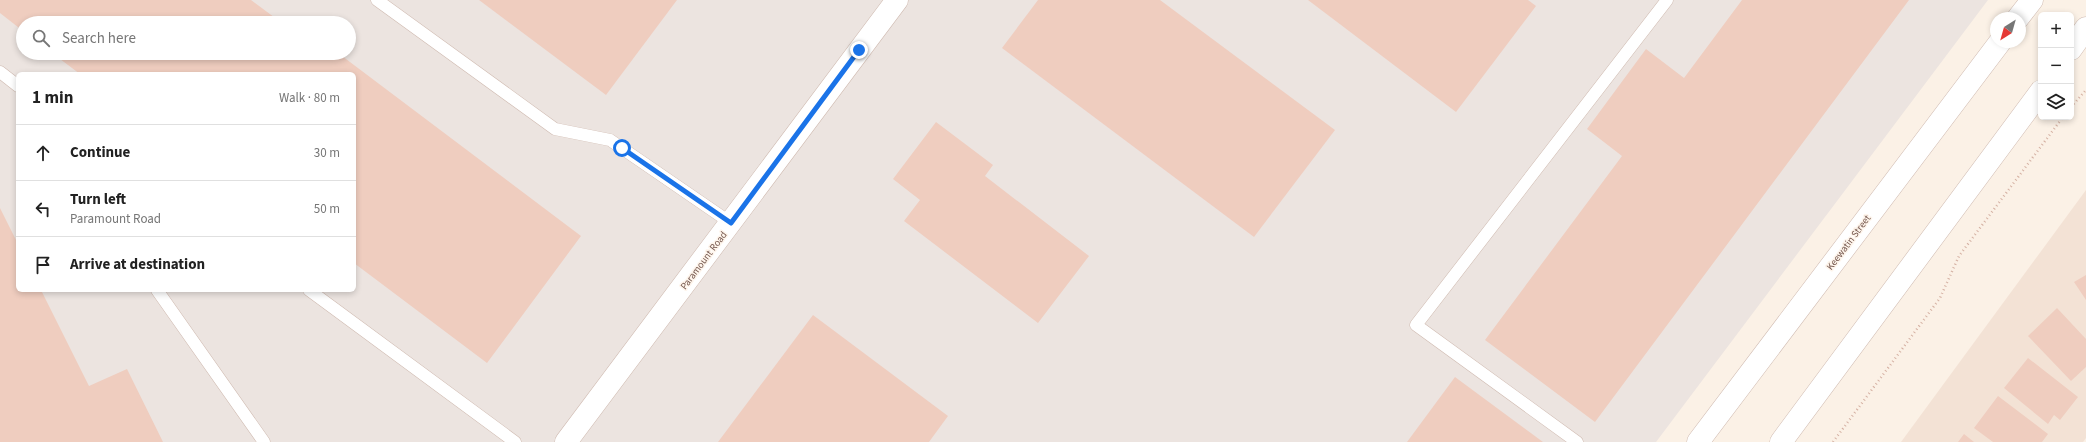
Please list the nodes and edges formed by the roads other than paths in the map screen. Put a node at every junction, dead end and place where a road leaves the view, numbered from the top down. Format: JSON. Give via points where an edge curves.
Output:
{"nodes":[{"id":1,"x":377,"y":0,"type":"edge"},
{"id":2,"x":897,"y":0,"type":"edge"},
{"id":3,"x":1666,"y":0,"type":"edge"},
{"id":4,"x":2086,"y":28,"type":"edge"},
{"id":5,"x":1995,"y":48,"type":"edge"},
{"id":6,"x":2072,"y":48,"type":"edge"},
{"id":7,"x":0,"y":72,"type":"edge"},
{"id":8,"x":16,"y":84,"type":"edge"},
{"id":9,"x":2038,"y":96,"type":"edge"},
{"id":10,"x":731,"y":223,"type":"junction"},
{"id":11,"x":158,"y":292,"type":"edge"},
{"id":12,"x":312,"y":292,"type":"edge"},
{"id":13,"x":264,"y":442,"type":"edge"},
{"id":14,"x":515,"y":442,"type":"edge"},
{"id":15,"x":566,"y":442,"type":"edge"},
{"id":16,"x":1577,"y":442,"type":"edge"},
{"id":17,"x":1698,"y":442,"type":"edge"},
{"id":18,"x":1781,"y":442,"type":"edge"}],
"edges":[{"from":1,"to":10,"type":"lane","via":[[555,129],[610,140]]},
{"from":2,"to":10,"type":"street","name":"Paramount Road"},
{"from":3,"to":16,"type":"lane","via":[[1416,324]]},
{"from":4,"to":6,"type":"street"},
{"from":5,"to":17,"type":"street","name":"Keewatin Street"},
{"from":7,"to":8,"type":"lane"},
{"from":9,"to":18,"type":"street"},
{"from":10,"to":15,"type":"street","name":"Paramount Road"},
{"from":11,"to":13,"type":"lane"},
{"from":12,"to":14,"type":"lane"}]}
